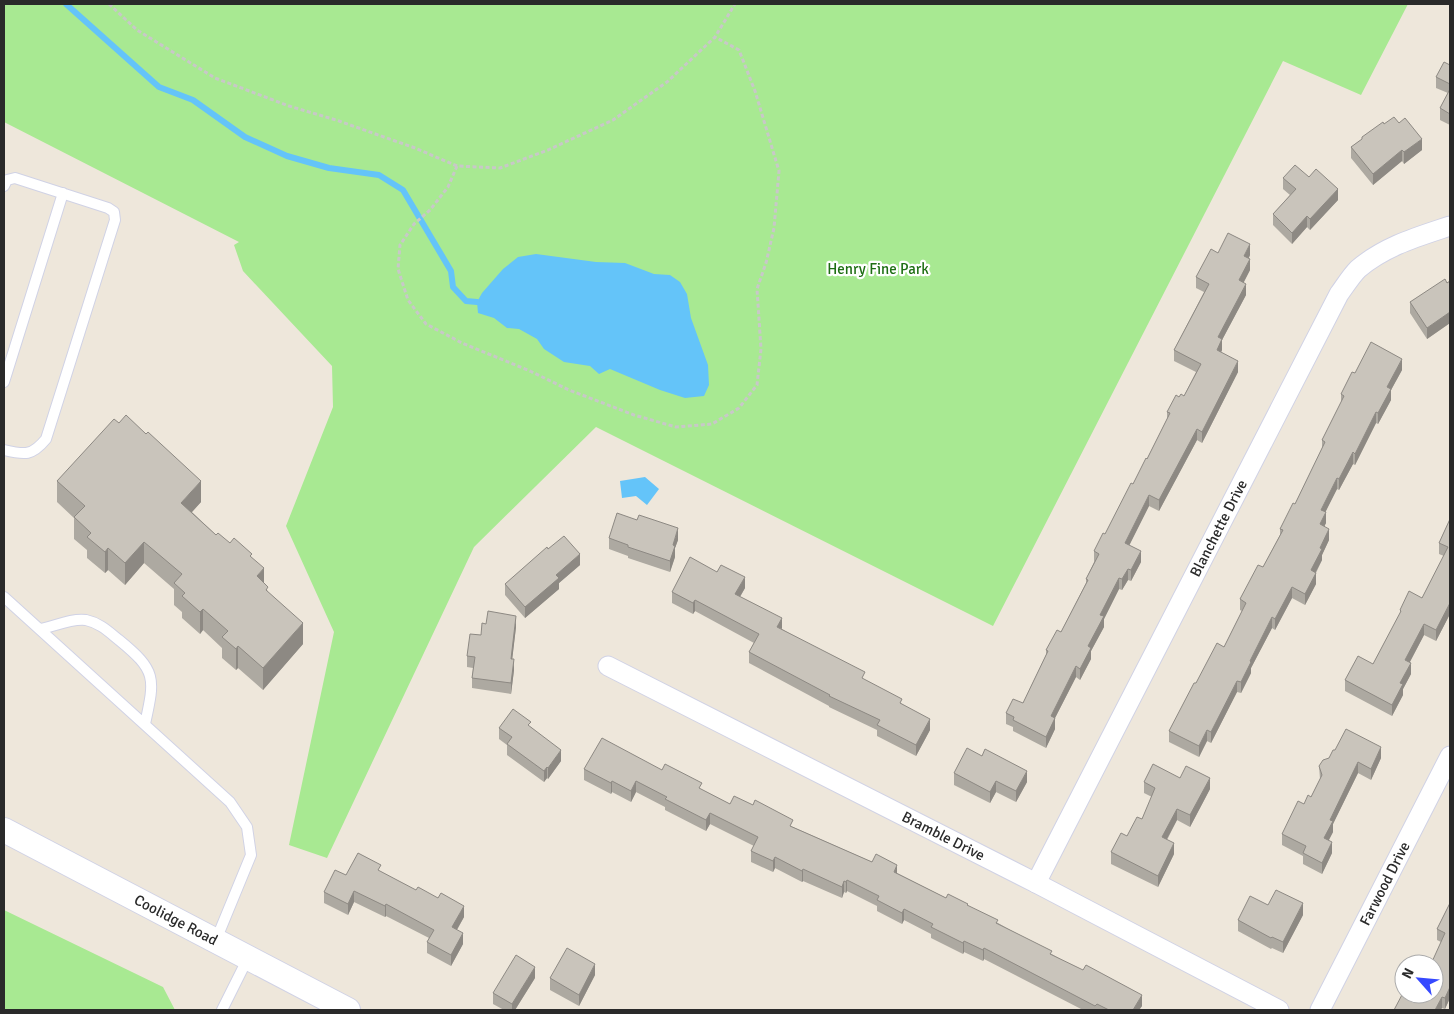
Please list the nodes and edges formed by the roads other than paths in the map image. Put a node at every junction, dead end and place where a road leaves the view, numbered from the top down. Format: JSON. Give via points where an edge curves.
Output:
{"nodes":[{"id":1,"x":4,"y":186,"type":"edge"},
{"id":2,"x":63,"y":193,"type":"junction"},
{"id":3,"x":1450,"y":226,"type":"edge"},
{"id":4,"x":4,"y":382,"type":"edge"},
{"id":5,"x":4,"y":450,"type":"edge"},
{"id":6,"x":4,"y":597,"type":"edge"},
{"id":7,"x":41,"y":629,"type":"junction"},
{"id":8,"x":608,"y":666,"type":"dead end"},
{"id":9,"x":145,"y":724,"type":"junction"},
{"id":10,"x":1450,"y":756,"type":"edge"},
{"id":11,"x":4,"y":830,"type":"edge"},
{"id":12,"x":1036,"y":883,"type":"junction"},
{"id":13,"x":216,"y":940,"type":"junction"},
{"id":14,"x":248,"y":958,"type":"junction"},
{"id":15,"x":222,"y":1010,"type":"edge"},
{"id":16,"x":348,"y":1010,"type":"edge"},
{"id":17,"x":1279,"y":1010,"type":"edge"},
{"id":18,"x":1320,"y":1010,"type":"edge"}],
"edges":[{"from":1,"to":2,"type":"lane","via":[[14,178]]},
{"from":2,"to":4,"type":"lane"},
{"from":2,"to":5,"type":"lane","via":[[108,208],[114,212],[115,220],[46,438],[38,449],[23,454]]},
{"from":3,"to":12,"type":"street","name":"Blanchette Drive","via":[[1384,250],[1357,270],[1339,294]]},
{"from":6,"to":7,"type":"lane"},
{"from":7,"to":9,"type":"lane"},
{"from":7,"to":9,"type":"lane","via":[[85,620],[99,624],[140,657],[149,672],[153,690]]},
{"from":8,"to":12,"type":"street","name":"Bramble Drive"},
{"from":9,"to":13,"type":"lane","via":[[230,802],[247,827],[251,855]]},
{"from":10,"to":18,"type":"street","name":"Farwood Drive"},
{"from":11,"to":13,"type":"street","name":"Coolidge Road"},
{"from":12,"to":17,"type":"street","name":"Bramble Drive"},
{"from":13,"to":14,"type":"street","name":"Coolidge Road"},
{"from":14,"to":15,"type":"lane"},
{"from":14,"to":16,"type":"street","name":"Coolidge Road"}]}
